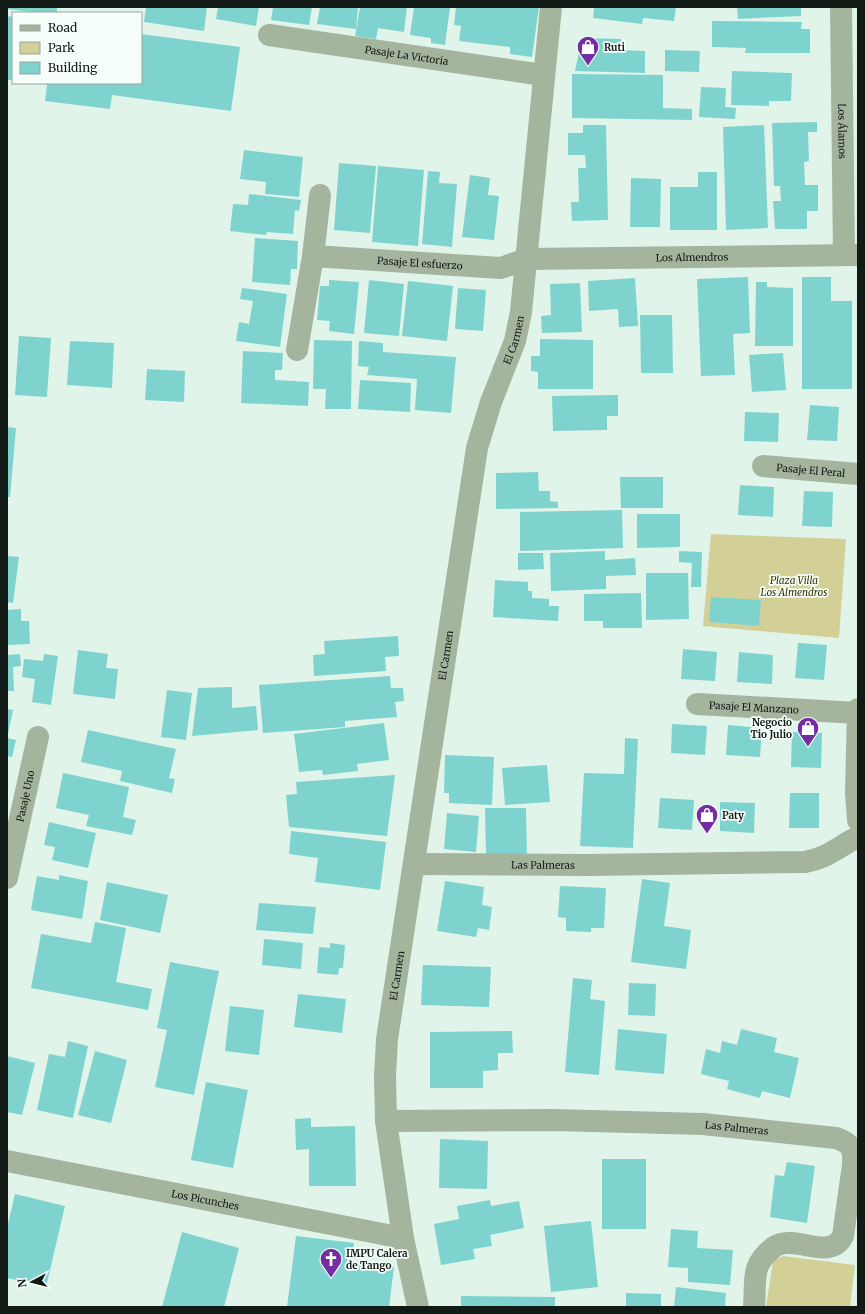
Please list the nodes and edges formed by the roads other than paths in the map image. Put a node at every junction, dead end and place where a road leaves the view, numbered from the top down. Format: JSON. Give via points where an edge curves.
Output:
{"nodes":[{"id":1,"x":551,"y":7,"type":"edge"},
{"id":2,"x":841,"y":7,"type":"edge"},
{"id":3,"x":269,"y":35,"type":"dead end"},
{"id":4,"x":543,"y":75,"type":"junction"},
{"id":5,"x":320,"y":195,"type":"dead end"},
{"id":6,"x":851,"y":255,"type":"edge"},
{"id":7,"x":313,"y":256,"type":"junction"},
{"id":8,"x":526,"y":259,"type":"junction"},
{"id":9,"x":297,"y":350,"type":"dead end"},
{"id":10,"x":763,"y":466,"type":"dead end"},
{"id":11,"x":858,"y":474,"type":"edge"},
{"id":12,"x":698,"y":704,"type":"dead end"},
{"id":13,"x":858,"y":709,"type":"edge"},
{"id":14,"x":858,"y":713,"type":"edge"},
{"id":15,"x":38,"y":737,"type":"dead end"},
{"id":16,"x":857,"y":770,"type":"edge"},
{"id":17,"x":858,"y":820,"type":"edge"},
{"id":18,"x":858,"y":837,"type":"edge"},
{"id":19,"x":414,"y":864,"type":"junction"},
{"id":20,"x":7,"y":878,"type":"edge"},
{"id":21,"x":386,"y":1121,"type":"junction"},
{"id":22,"x":7,"y":1161,"type":"edge"},
{"id":23,"x":403,"y":1238,"type":"junction"},
{"id":24,"x":418,"y":1307,"type":"edge"},
{"id":25,"x":754,"y":1307,"type":"edge"}],
"edges":[{"from":1,"to":4,"type":"street","name":"El Carmen"},
{"from":2,"to":6,"type":"street","name":"Los Álamos"},
{"from":3,"to":4,"type":"street","name":"Pasaje La Victoria"},
{"from":4,"to":8,"type":"street","name":"El Carmen"},
{"from":5,"to":7,"type":"street"},
{"from":6,"to":8,"type":"street","name":"Los Almendros"},
{"from":7,"to":8,"type":"street","name":"Pasaje El esfuerzo","via":[[501,268]]},
{"from":7,"to":9,"type":"street"},
{"from":8,"to":19,"type":"street","name":"El Carmen","via":[[521,312],[515,341],[491,402],[477,448]]},
{"from":10,"to":11,"type":"street","name":"Pasaje El Peral"},
{"from":12,"to":14,"type":"street","name":"Pasaje El Manzano"},
{"from":13,"to":14,"type":"street"},
{"from":14,"to":16,"type":"street"},
{"from":15,"to":20,"type":"street","name":"Pasaje Uno"},
{"from":16,"to":17,"type":"street"},
{"from":18,"to":19,"type":"street","name":"Las Palmeras","via":[[832,854],[805,862],[589,866]]},
{"from":19,"to":21,"type":"street","name":"El Carmen","via":[[387,1038]]},
{"from":21,"to":23,"type":"street","name":"El Carmen"},
{"from":21,"to":25,"type":"street","name":"Las Palmeras","via":[[553,1120],[703,1124],[846,1141],[854,1157],[840,1242],[827,1248],[785,1243],[772,1248],[757,1268]]},
{"from":22,"to":23,"type":"street","name":"Los Picunches"},
{"from":23,"to":24,"type":"street","name":"El Carmen"}]}
